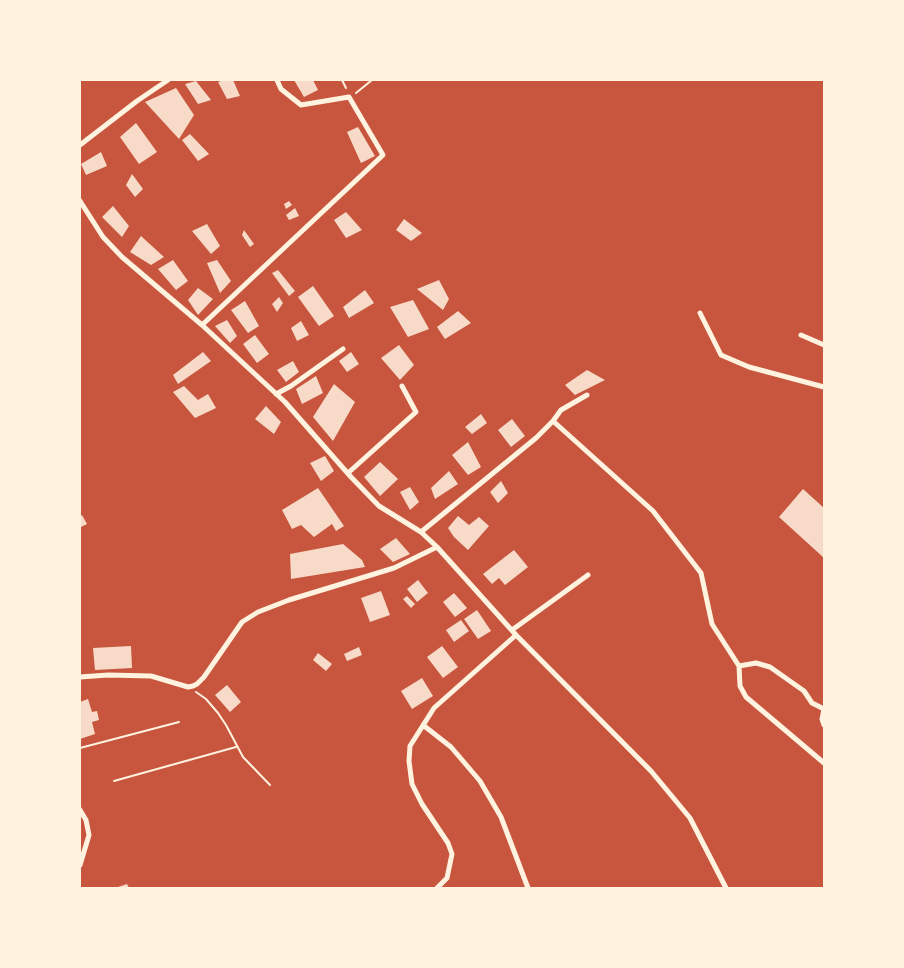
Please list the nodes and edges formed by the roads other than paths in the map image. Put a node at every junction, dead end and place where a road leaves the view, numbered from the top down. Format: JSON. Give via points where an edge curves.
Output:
{"nodes":[{"id":1,"x":168,"y":80,"type":"edge"},
{"id":2,"x":277,"y":80,"type":"edge"},
{"id":3,"x":80,"y":145,"type":"edge"},
{"id":4,"x":80,"y":201,"type":"edge"},
{"id":5,"x":700,"y":313,"type":"dead end"},
{"id":6,"x":202,"y":325,"type":"junction"},
{"id":7,"x":801,"y":335,"type":"dead end"},
{"id":8,"x":825,"y":345,"type":"edge"},
{"id":9,"x":343,"y":349,"type":"dead end"},
{"id":10,"x":402,"y":386,"type":"dead end"},
{"id":11,"x":825,"y":387,"type":"edge"},
{"id":12,"x":276,"y":394,"type":"junction"},
{"id":13,"x":587,"y":395,"type":"dead end"},
{"id":14,"x":553,"y":421,"type":"junction"},
{"id":15,"x":348,"y":473,"type":"junction"},
{"id":16,"x":421,"y":532,"type":"junction"},
{"id":17,"x":437,"y":547,"type":"junction"},
{"id":18,"x":588,"y":575,"type":"dead end"},
{"id":19,"x":512,"y":630,"type":"junction"},
{"id":20,"x":516,"y":635,"type":"junction"},
{"id":21,"x":739,"y":666,"type":"junction"},
{"id":22,"x":80,"y":677,"type":"edge"},
{"id":23,"x":824,"y":709,"type":"edge"},
{"id":24,"x":179,"y":722,"type":"dead end"},
{"id":25,"x":423,"y":725,"type":"junction"},
{"id":26,"x":825,"y":726,"type":"edge"},
{"id":27,"x":80,"y":748,"type":"edge"},
{"id":28,"x":825,"y":763,"type":"edge"},
{"id":29,"x":80,"y":810,"type":"edge"},
{"id":30,"x":80,"y":865,"type":"edge"},
{"id":31,"x":437,"y":888,"type":"edge"},
{"id":32,"x":528,"y":888,"type":"edge"},
{"id":33,"x":726,"y":888,"type":"edge"}],
"edges":[{"from":1,"to":3,"type":"street"},
{"from":2,"to":6,"type":"street","via":[[281,89],[301,105],[349,97],[383,155]]},
{"from":4,"to":6,"type":"street","via":[[103,237],[122,257]]},
{"from":5,"to":11,"type":"street","via":[[721,355],[749,367]]},
{"from":6,"to":12,"type":"street"},
{"from":7,"to":8,"type":"street"},
{"from":9,"to":12,"type":"street"},
{"from":10,"to":15,"type":"street","via":[[416,412]]},
{"from":12,"to":15,"type":"street"},
{"from":13,"to":14,"type":"street","via":[[561,410]]},
{"from":14,"to":16,"type":"street"},
{"from":14,"to":21,"type":"street","via":[[653,511],[701,573],[712,624]]},
{"from":15,"to":16,"type":"street","via":[[379,506]]},
{"from":16,"to":17,"type":"street"},
{"from":17,"to":19,"type":"street"},
{"from":17,"to":22,"type":"street","via":[[394,568],[258,612],[242,622],[198,684],[188,687],[151,676]]},
{"from":18,"to":19,"type":"street"},
{"from":19,"to":20,"type":"street"},
{"from":20,"to":25,"type":"street","via":[[434,708]]},
{"from":20,"to":33,"type":"street","via":[[651,771],[690,818]]},
{"from":21,"to":23,"type":"street","via":[[756,663],[770,668]]},
{"from":21,"to":28,"type":"street","via":[[740,686],[747,697]]},
{"from":23,"to":26,"type":"street"},
{"from":24,"to":27,"type":"lane"},
{"from":25,"to":31,"type":"street","via":[[410,746],[412,784],[452,854],[447,878]]},
{"from":25,"to":32,"type":"street","via":[[451,747],[480,781],[501,817]]},
{"from":29,"to":30,"type":"street","via":[[89,835]]}]}
